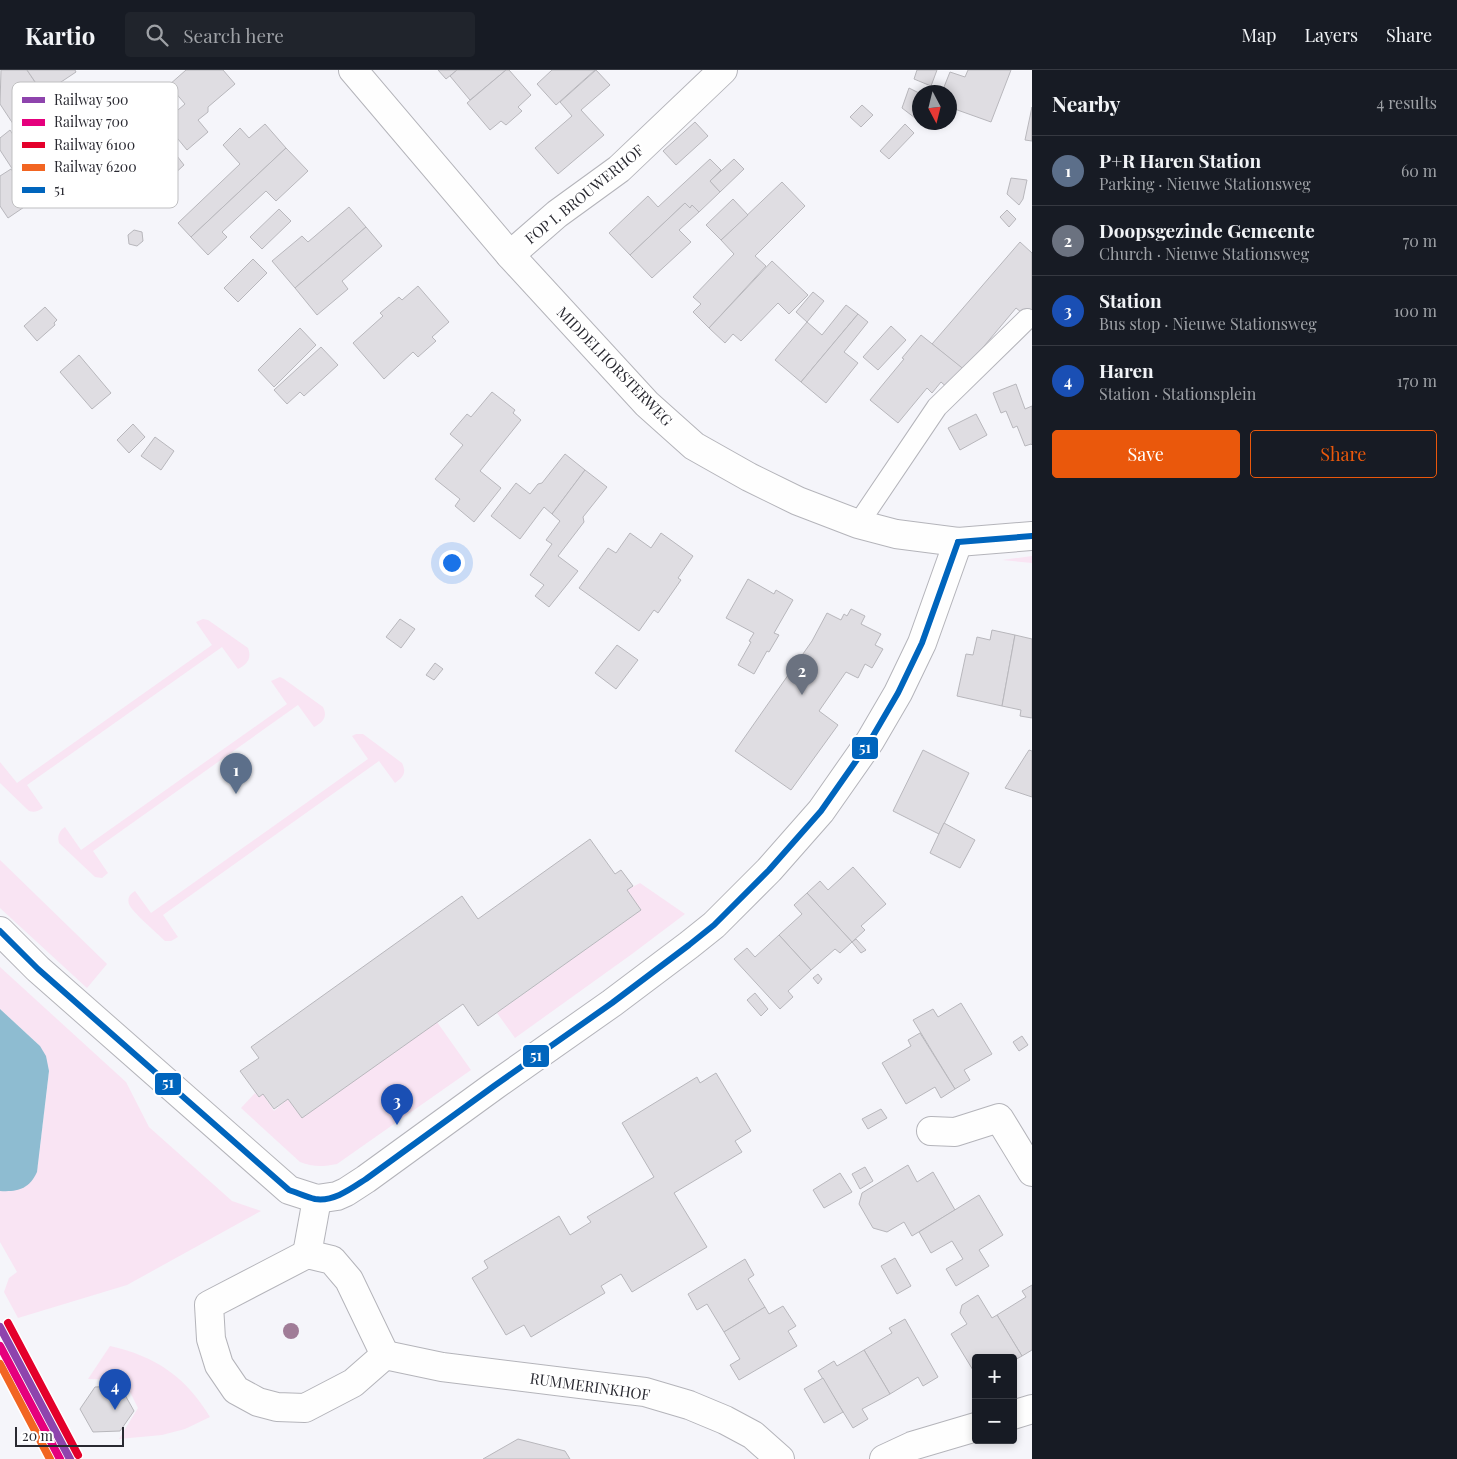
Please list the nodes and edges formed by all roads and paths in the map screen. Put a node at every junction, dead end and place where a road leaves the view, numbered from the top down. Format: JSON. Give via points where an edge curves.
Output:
{"nodes":[{"id":1,"x":353,"y":70,"type":"edge"},
{"id":2,"x":723,"y":70,"type":"edge"},
{"id":3,"x":510,"y":256,"type":"junction"},
{"id":4,"x":1027,"y":319,"type":"dead end"},
{"id":5,"x":858,"y":524,"type":"junction"},
{"id":6,"x":1032,"y":536,"type":"edge"},
{"id":7,"x":958,"y":542,"type":"junction"},
{"id":8,"x":0,"y":931,"type":"edge"},
{"id":9,"x":931,"y":1131,"type":"dead end"},
{"id":10,"x":1032,"y":1172,"type":"edge"},
{"id":11,"x":316,"y":1199,"type":"junction"},
{"id":12,"x":307,"y":1254,"type":"junction"},
{"id":13,"x":385,"y":1355,"type":"junction"},
{"id":14,"x":1032,"y":1409,"type":"edge"},
{"id":15,"x":1017,"y":1414,"type":"edge"},
{"id":16,"x":972,"y":1428,"type":"edge"},
{"id":17,"x":780,"y":1459,"type":"edge"},
{"id":18,"x":884,"y":1459,"type":"edge"}],
"edges":[{"from":1,"to":3,"type":"street","name":"MIDDELHORSTERWEG"},
{"from":2,"to":3,"type":"street","name":"FOP I. BROUWERHOF","via":[[619,169],[557,214]]},
{"from":3,"to":5,"type":"street","name":"MIDDELHORSTERWEG","via":[[648,404],[694,446],[798,501]]},
{"from":4,"to":5,"type":"lane","via":[[937,407]]},
{"from":5,"to":7,"type":"street","name":"MIDDELHORSTERWEG","via":[[896,534]]},
{"from":6,"to":7,"type":"street","name":"MIDDELHORSTERWEG"},
{"from":7,"to":11,"type":"street","via":[[922,643],[898,693],[870,741],[820,811],[769,870],[714,925],[612,1003],[346,1192]]},
{"from":8,"to":11,"type":"street","via":[[38,969],[289,1190]]},
{"from":9,"to":10,"type":"street","via":[[955,1132],[999,1118]]},
{"from":11,"to":12,"type":"street"},
{"from":12,"to":13,"type":"street","via":[[332,1260],[349,1280]]},
{"from":12,"to":13,"type":"street","via":[[210,1305],[211,1339],[219,1365],[236,1390],[258,1402],[277,1407],[305,1408],[353,1383]]},
{"from":13,"to":17,"type":"street","name":"RUMMERINKHOF","via":[[442,1367],[645,1392],[725,1420],[753,1435]]},
{"from":14,"to":15,"type":"street"},
{"from":16,"to":18,"type":"street","via":[[912,1446]]}]}
